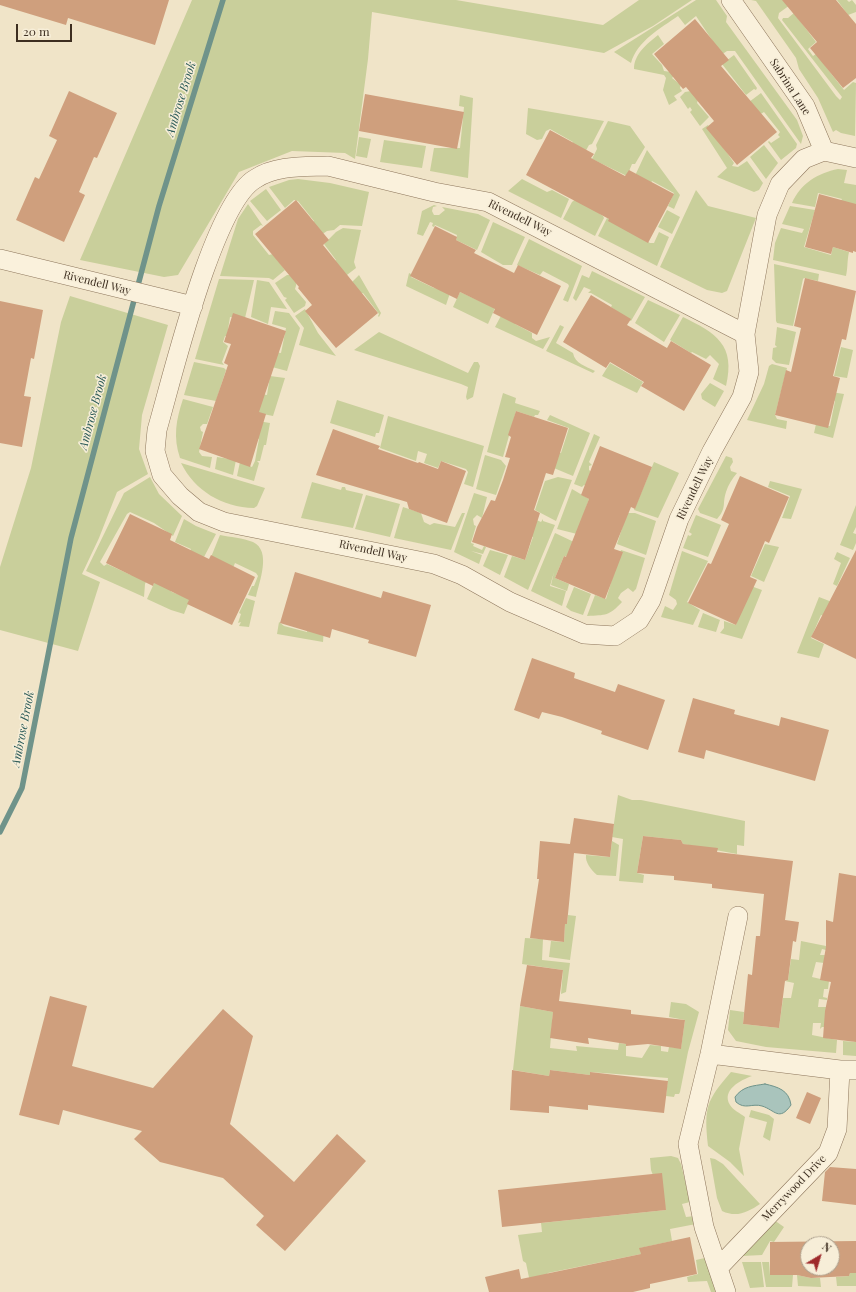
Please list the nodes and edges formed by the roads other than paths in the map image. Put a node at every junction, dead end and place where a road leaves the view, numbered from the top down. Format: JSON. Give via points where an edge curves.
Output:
{"nodes":[{"id":1,"x":731,"y":0,"type":"edge"},
{"id":2,"x":824,"y":151,"type":"junction"},
{"id":3,"x":856,"y":158,"type":"edge"},
{"id":4,"x":0,"y":259,"type":"edge"},
{"id":5,"x":193,"y":306,"type":"junction"},
{"id":6,"x":745,"y":334,"type":"junction"},
{"id":7,"x":738,"y":916,"type":"dead end"},
{"id":8,"x":710,"y":1054,"type":"junction"},
{"id":9,"x":848,"y":1070,"type":"edge"},
{"id":10,"x":718,"y":1268,"type":"junction"},
{"id":11,"x":726,"y":1292,"type":"edge"}],
"edges":[{"from":1,"to":2,"type":"street","name":"Sabrina Lane","via":[[805,106]]},
{"from":2,"to":3,"type":"street"},
{"from":2,"to":6,"type":"street","via":[[804,159],[780,184],[767,215]]},
{"from":4,"to":5,"type":"street","name":"Rivendell Way"},
{"from":5,"to":6,"type":"street","name":"Rivendell Way","via":[[215,239],[238,194],[254,179],[284,167],[328,166],[434,192],[488,202]]},
{"from":5,"to":6,"type":"street","name":"Rivendell Way","via":[[157,430],[155,451],[162,475],[180,496],[199,512],[224,522],[434,564],[462,575],[510,602],[584,634],[615,636],[639,620],[652,600],[679,519],[742,397],[749,372]]},
{"from":7,"to":8,"type":"street"},
{"from":8,"to":9,"type":"street","name":"Merrywood Drive"},
{"from":8,"to":10,"type":"street","via":[[688,1144],[704,1227]]},
{"from":9,"to":10,"type":"street","name":"Merrywood Drive","via":[[837,1129],[828,1153]]},
{"from":10,"to":11,"type":"street"}]}
